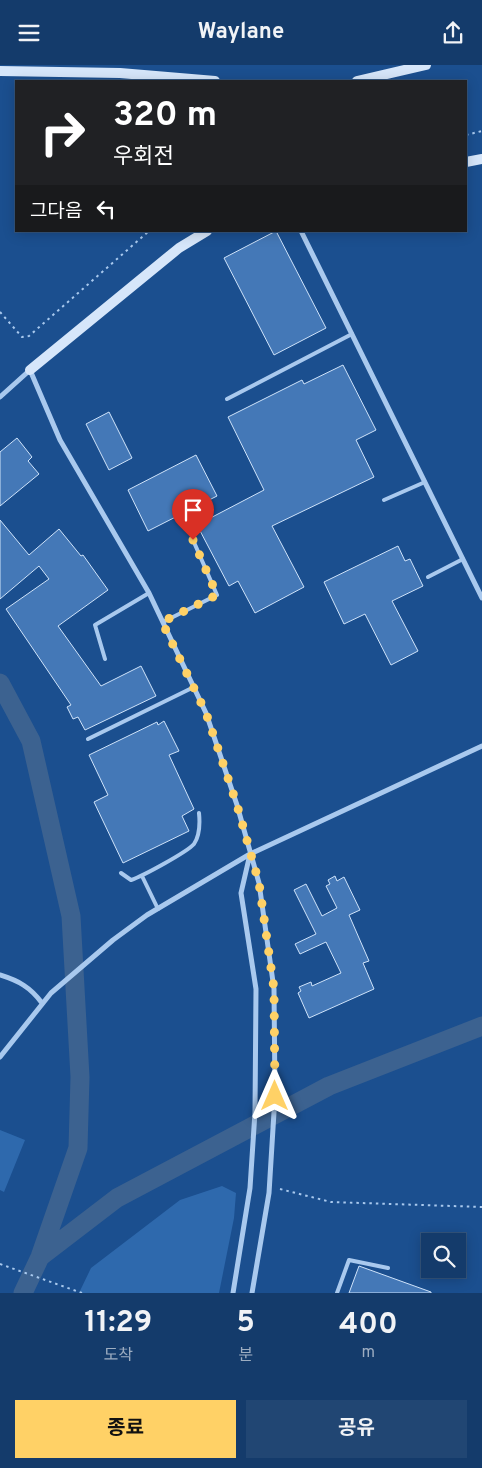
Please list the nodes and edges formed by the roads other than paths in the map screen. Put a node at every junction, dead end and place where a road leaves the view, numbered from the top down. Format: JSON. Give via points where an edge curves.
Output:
{"nodes":[{"id":1,"x":426,"y":65,"type":"edge"},
{"id":2,"x":0,"y":71,"type":"edge"},
{"id":3,"x":203,"y":80,"type":"edge"},
{"id":4,"x":361,"y":80,"type":"edge"},
{"id":5,"x":482,"y":159,"type":"edge"},
{"id":6,"x":467,"y":162,"type":"edge"},
{"id":7,"x":205,"y":232,"type":"edge"},
{"id":8,"x":301,"y":232,"type":"edge"},
{"id":9,"x":352,"y":334,"type":"junction"},
{"id":10,"x":30,"y":370,"type":"junction"},
{"id":11,"x":0,"y":397,"type":"edge"},
{"id":12,"x":227,"y":399,"type":"dead end"},
{"id":13,"x":425,"y":482,"type":"junction"},
{"id":14,"x":384,"y":500,"type":"dead end"},
{"id":15,"x":193,"y":540,"type":"dead end"},
{"id":16,"x":463,"y":559,"type":"junction"},
{"id":17,"x":428,"y":577,"type":"dead end"},
{"id":18,"x":149,"y":593,"type":"junction"},
{"id":19,"x":482,"y":598,"type":"edge"},
{"id":20,"x":162,"y":622,"type":"junction"},
{"id":21,"x":105,"y":659,"type":"dead end"},
{"id":22,"x":194,"y":687,"type":"junction"},
{"id":23,"x":88,"y":739,"type":"dead end"},
{"id":24,"x":482,"y":746,"type":"edge"},
{"id":25,"x":199,"y":813,"type":"dead end"},
{"id":26,"x":250,"y":854,"type":"junction"},
{"id":27,"x":120,"y":873,"type":"dead end"},
{"id":28,"x":142,"y":876,"type":"junction"},
{"id":29,"x":158,"y":909,"type":"junction"},
{"id":30,"x":0,"y":975,"type":"edge"},
{"id":31,"x":42,"y":1003,"type":"junction"},
{"id":32,"x":0,"y":1057,"type":"edge"},
{"id":33,"x":388,"y":1268,"type":"dead end"},
{"id":34,"x":233,"y":1293,"type":"edge"},
{"id":35,"x":252,"y":1293,"type":"edge"},
{"id":36,"x":337,"y":1293,"type":"edge"}],
"edges":[{"from":1,"to":4,"type":"street"},
{"from":2,"to":3,"type":"street","via":[[120,73]]},
{"from":5,"to":6,"type":"street"},
{"from":7,"to":10,"type":"street","via":[[179,248]]},
{"from":8,"to":9,"type":"street"},
{"from":9,"to":12,"type":"lane"},
{"from":9,"to":13,"type":"street"},
{"from":10,"to":11,"type":"street"},
{"from":10,"to":18,"type":"street","via":[[60,439]]},
{"from":13,"to":14,"type":"lane"},
{"from":13,"to":16,"type":"street"},
{"from":15,"to":20,"type":"lane","via":[[217,595]]},
{"from":16,"to":17,"type":"lane"},
{"from":16,"to":19,"type":"street"},
{"from":18,"to":20,"type":"street"},
{"from":18,"to":21,"type":"lane","via":[[94,625]]},
{"from":20,"to":22,"type":"street"},
{"from":22,"to":23,"type":"lane"},
{"from":22,"to":26,"type":"street","via":[[237,805]]},
{"from":24,"to":26,"type":"street"},
{"from":25,"to":28,"type":"lane","via":[[200,827],[193,844]]},
{"from":26,"to":29,"type":"street"},
{"from":26,"to":34,"type":"street","via":[[241,893],[256,989],[255,1112],[246,1222]]},
{"from":26,"to":35,"type":"street","via":[[259,883],[274,989],[275,1096],[269,1193]]},
{"from":27,"to":28,"type":"lane","via":[[131,880]]},
{"from":28,"to":29,"type":"lane"},
{"from":29,"to":31,"type":"street","via":[[113,940]]},
{"from":30,"to":31,"type":"street","via":[[22,983]]},
{"from":31,"to":32,"type":"street"},
{"from":33,"to":36,"type":"lane","via":[[349,1260]]}]}
